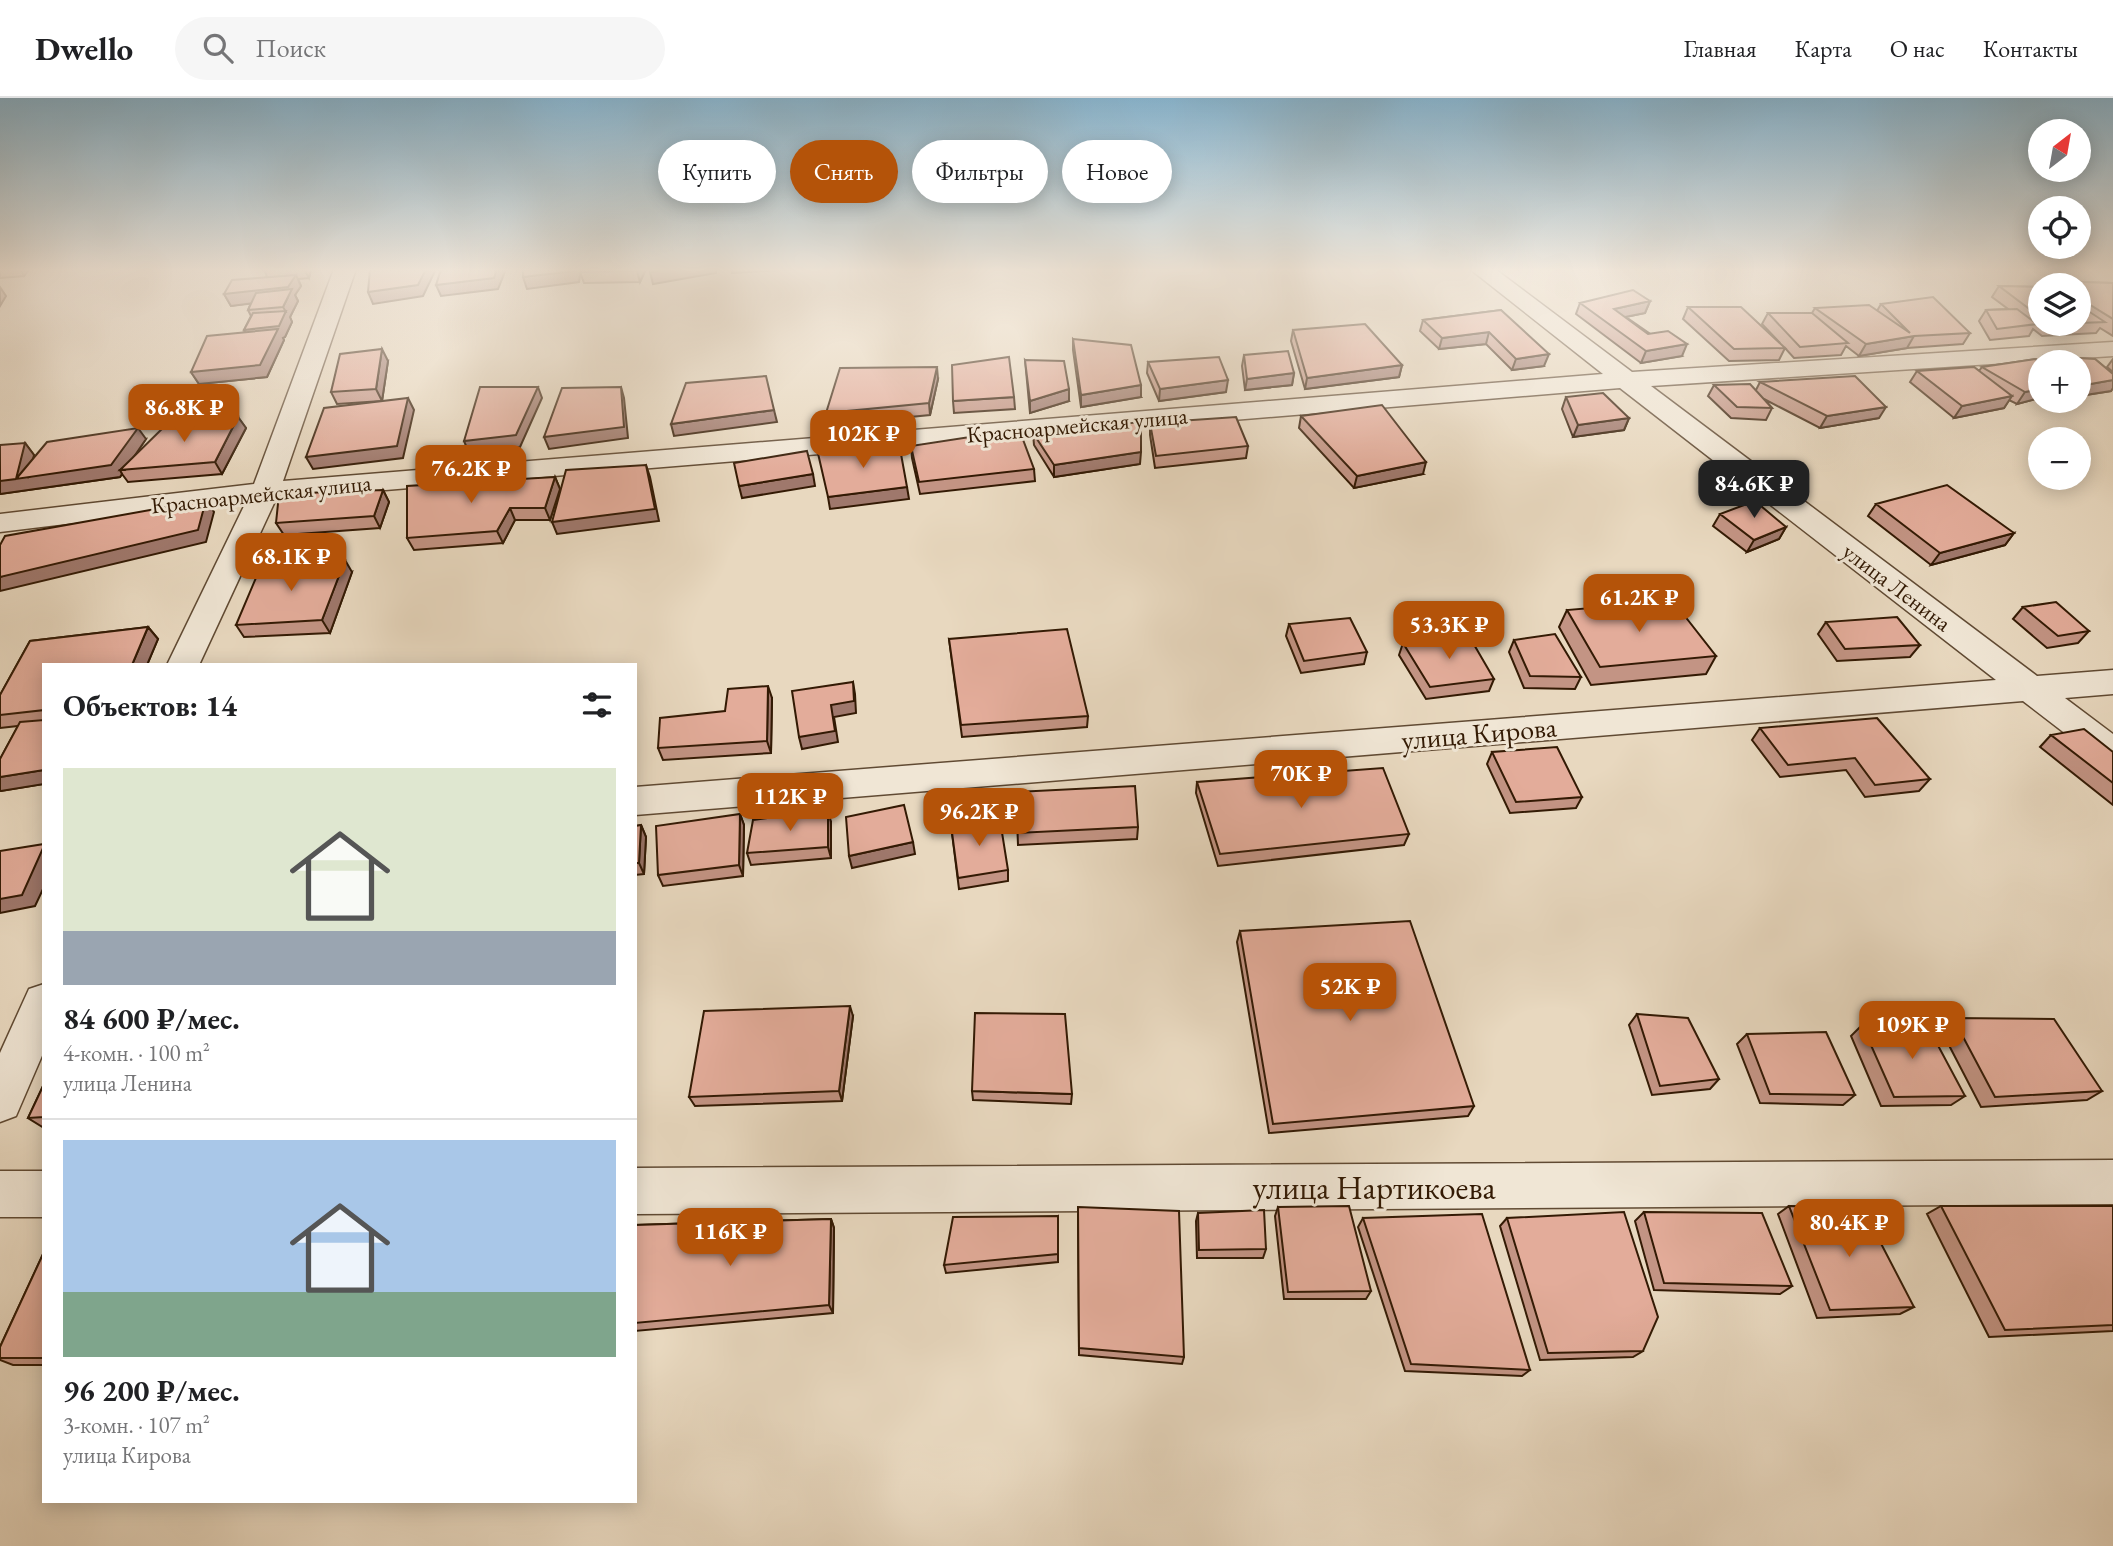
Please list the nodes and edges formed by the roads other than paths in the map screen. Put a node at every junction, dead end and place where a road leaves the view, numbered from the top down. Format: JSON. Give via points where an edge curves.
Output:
{"nodes":[{"id":1,"x":321,"y":337,"type":"edge"},
{"id":2,"x":1569,"y":337,"type":"edge"},
{"id":3,"x":2113,"y":349,"type":"edge"},
{"id":4,"x":1626,"y":380,"type":"junction"},
{"id":5,"x":265,"y":491,"type":"junction"},
{"id":6,"x":0,"y":523,"type":"edge"},
{"id":7,"x":184,"y":663,"type":"edge"},
{"id":8,"x":2113,"y":682,"type":"edge"},
{"id":9,"x":2031,"y":689,"type":"junction"},
{"id":10,"x":2113,"y":752,"type":"edge"},
{"id":11,"x":637,"y":801,"type":"edge"},
{"id":12,"x":42,"y":1007,"type":"edge"},
{"id":13,"x":0,"y":1102,"type":"edge"},
{"id":14,"x":2113,"y":1182,"type":"edge"},
{"id":15,"x":637,"y":1191,"type":"edge"},
{"id":16,"x":0,"y":1194,"type":"edge"},
{"id":17,"x":42,"y":1194,"type":"edge"}],
"edges":[{"from":1,"to":5,"type":"street"},
{"from":2,"to":4,"type":"street","name":"улица Ленина"},
{"from":3,"to":4,"type":"street","name":"Красноармейская улица"},
{"from":4,"to":5,"type":"street","name":"Красноармейская улица"},
{"from":4,"to":9,"type":"street","name":"улица Ленина"},
{"from":5,"to":6,"type":"street","name":"Красноармейская улица"},
{"from":5,"to":7,"type":"street"},
{"from":8,"to":9,"type":"street","name":"улица Кирова"},
{"from":9,"to":10,"type":"street","name":"улица Ленина"},
{"from":9,"to":11,"type":"street","name":"улица Кирова"},
{"from":12,"to":13,"type":"street"},
{"from":14,"to":15,"type":"street","name":"улица Нартикоева"},
{"from":16,"to":17,"type":"street"}]}
